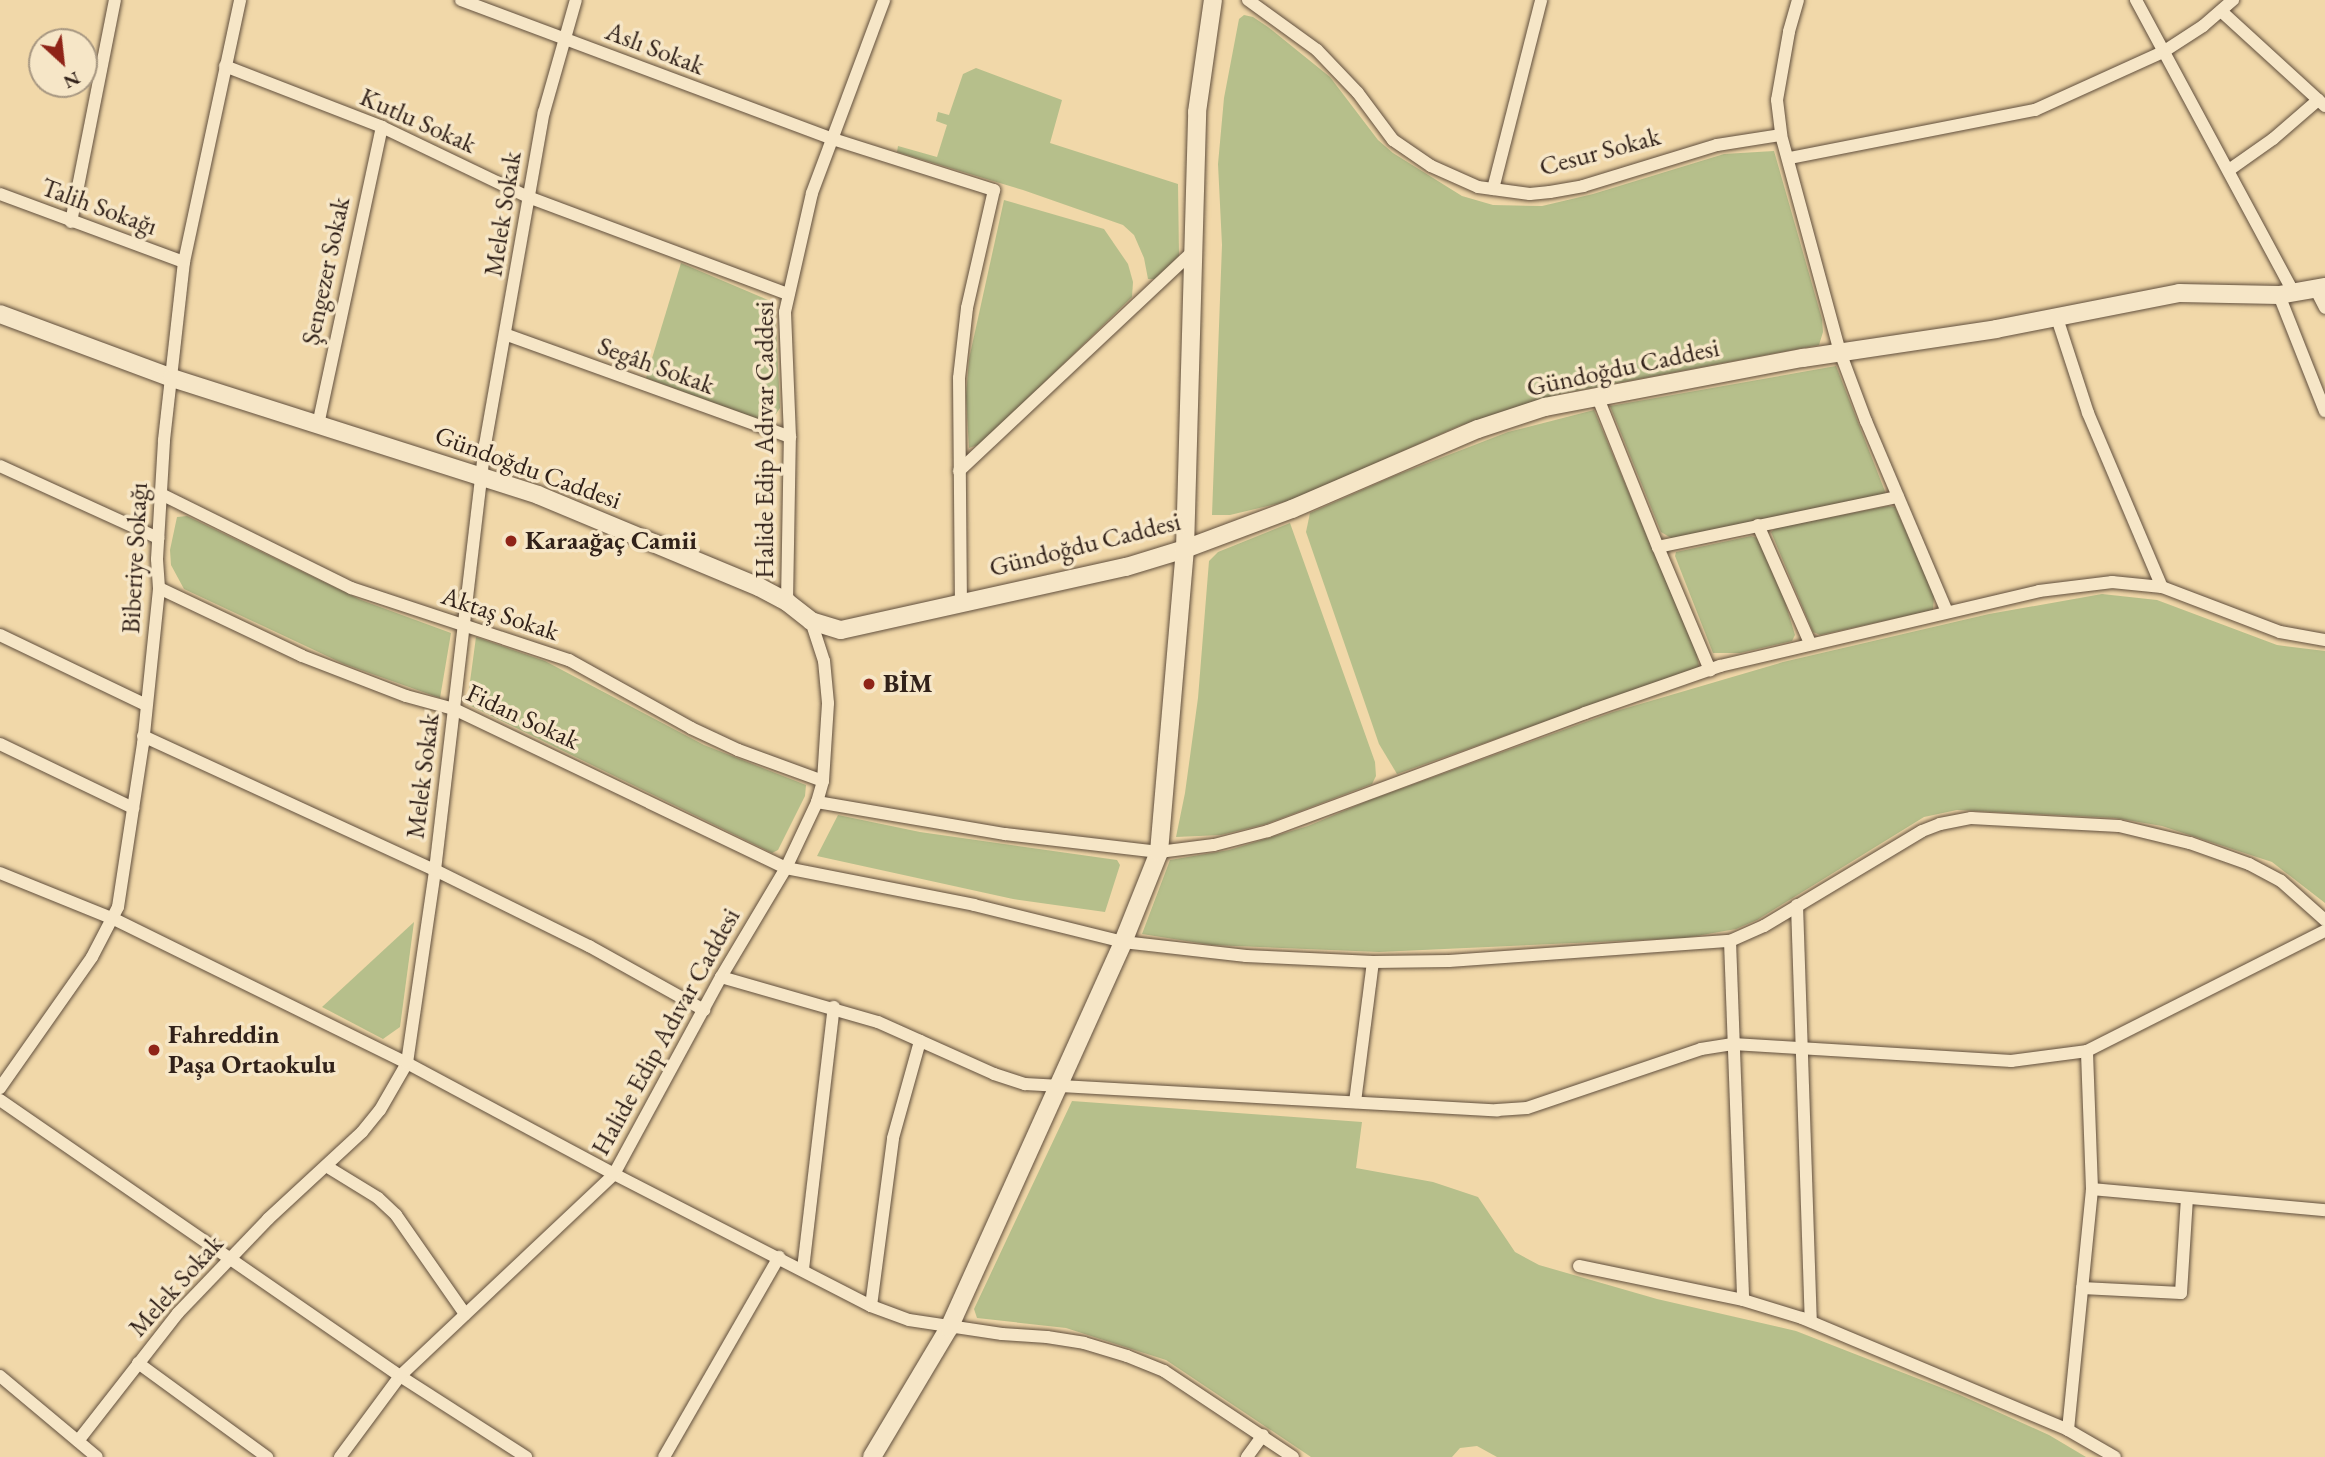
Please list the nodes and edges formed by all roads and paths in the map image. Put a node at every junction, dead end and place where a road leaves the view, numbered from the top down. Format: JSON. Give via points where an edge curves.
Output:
{"nodes":[{"id":1,"x":115,"y":0,"type":"edge"},
{"id":2,"x":240,"y":0,"type":"edge"},
{"id":3,"x":461,"y":0,"type":"edge"},
{"id":4,"x":576,"y":0,"type":"edge"},
{"id":5,"x":884,"y":0,"type":"edge"},
{"id":6,"x":1213,"y":0,"type":"edge"},
{"id":7,"x":1248,"y":0,"type":"edge"},
{"id":8,"x":1541,"y":0,"type":"edge"},
{"id":9,"x":1798,"y":0,"type":"edge"},
{"id":10,"x":2136,"y":0,"type":"edge"},
{"id":11,"x":2233,"y":0,"type":"edge"},
{"id":12,"x":2221,"y":12,"type":"junction"},
{"id":13,"x":565,"y":39,"type":"junction"},
{"id":14,"x":2163,"y":52,"type":"junction"},
{"id":15,"x":225,"y":66,"type":"junction"},
{"id":16,"x":2321,"y":103,"type":"edge"},
{"id":17,"x":382,"y":127,"type":"junction"},
{"id":18,"x":1782,"y":135,"type":"junction"},
{"id":19,"x":833,"y":139,"type":"junction"},
{"id":20,"x":1790,"y":158,"type":"junction"},
{"id":21,"x":2229,"y":170,"type":"junction"},
{"id":22,"x":1493,"y":189,"type":"junction"},
{"id":23,"x":0,"y":194,"type":"edge"},
{"id":24,"x":528,"y":197,"type":"junction"},
{"id":25,"x":71,"y":222,"type":"junction"},
{"id":26,"x":1195,"y":250,"type":"junction"},
{"id":27,"x":184,"y":262,"type":"junction"},
{"id":28,"x":2320,"y":288,"type":"edge"},
{"id":29,"x":788,"y":294,"type":"junction"},
{"id":30,"x":2286,"y":294,"type":"junction"},
{"id":31,"x":2325,"y":308,"type":"edge"},
{"id":32,"x":0,"y":314,"type":"edge"},
{"id":33,"x":2057,"y":318,"type":"junction"},
{"id":34,"x":507,"y":335,"type":"junction"},
{"id":35,"x":1840,"y":352,"type":"junction"},
{"id":36,"x":172,"y":378,"type":"junction"},
{"id":37,"x":1598,"y":398,"type":"junction"},
{"id":38,"x":2325,"y":411,"type":"edge"},
{"id":39,"x":318,"y":425,"type":"junction"},
{"id":40,"x":790,"y":437,"type":"junction"},
{"id":41,"x":0,"y":466,"type":"edge"},
{"id":42,"x":959,"y":471,"type":"junction"},
{"id":43,"x":482,"y":475,"type":"junction"},
{"id":44,"x":161,"y":494,"type":"junction"},
{"id":45,"x":1898,"y":497,"type":"junction"},
{"id":46,"x":1758,"y":525,"type":"junction"},
{"id":47,"x":158,"y":538,"type":"junction"},
{"id":48,"x":1658,"y":547,"type":"junction"},
{"id":49,"x":1185,"y":550,"type":"junction"},
{"id":50,"x":2162,"y":587,"type":"junction"},
{"id":51,"x":159,"y":588,"type":"junction"},
{"id":52,"x":961,"y":601,"type":"junction"},
{"id":53,"x":787,"y":602,"type":"junction"},
{"id":54,"x":1947,"y":612,"type":"junction"},
{"id":55,"x":811,"y":621,"type":"junction"},
{"id":56,"x":465,"y":626,"type":"junction"},
{"id":57,"x":0,"y":635,"type":"edge"},
{"id":58,"x":2325,"y":640,"type":"edge"},
{"id":59,"x":1810,"y":643,"type":"junction"},
{"id":60,"x":1710,"y":670,"type":"junction"},
{"id":61,"x":146,"y":705,"type":"junction"},
{"id":62,"x":454,"y":709,"type":"junction"},
{"id":63,"x":144,"y":736,"type":"junction"},
{"id":64,"x":0,"y":744,"type":"edge"},
{"id":65,"x":822,"y":781,"type":"junction"},
{"id":66,"x":817,"y":802,"type":"junction"},
{"id":67,"x":133,"y":808,"type":"junction"},
{"id":68,"x":1159,"y":852,"type":"junction"},
{"id":69,"x":786,"y":868,"type":"junction"},
{"id":70,"x":435,"y":870,"type":"junction"},
{"id":71,"x":0,"y":873,"type":"edge"},
{"id":72,"x":1797,"y":905,"type":"junction"},
{"id":73,"x":114,"y":919,"type":"junction"},
{"id":74,"x":2325,"y":920,"type":"edge"},
{"id":75,"x":2325,"y":931,"type":"edge"},
{"id":76,"x":1730,"y":941,"type":"junction"},
{"id":77,"x":1123,"y":942,"type":"junction"},
{"id":78,"x":1373,"y":962,"type":"junction"},
{"id":79,"x":721,"y":977,"type":"junction"},
{"id":80,"x":834,"y":1007,"type":"junction"},
{"id":81,"x":704,"y":1010,"type":"junction"},
{"id":82,"x":920,"y":1041,"type":"junction"},
{"id":83,"x":1733,"y":1044,"type":"junction"},
{"id":84,"x":1801,"y":1048,"type":"junction"},
{"id":85,"x":2087,"y":1051,"type":"junction"},
{"id":86,"x":407,"y":1063,"type":"junction"},
{"id":87,"x":1060,"y":1085,"type":"junction"},
{"id":88,"x":0,"y":1088,"type":"edge"},
{"id":89,"x":0,"y":1100,"type":"edge"},
{"id":90,"x":1355,"y":1102,"type":"junction"},
{"id":91,"x":326,"y":1167,"type":"junction"},
{"id":92,"x":614,"y":1174,"type":"junction"},
{"id":93,"x":2092,"y":1189,"type":"junction"},
{"id":94,"x":2187,"y":1198,"type":"junction"},
{"id":95,"x":2325,"y":1210,"type":"edge"},
{"id":96,"x":231,"y":1258,"type":"junction"},
{"id":97,"x":779,"y":1258,"type":"junction"},
{"id":98,"x":1579,"y":1266,"type":"dead end"},
{"id":99,"x":803,"y":1269,"type":"junction"},
{"id":100,"x":2082,"y":1288,"type":"junction"},
{"id":101,"x":1743,"y":1300,"type":"junction"},
{"id":102,"x":871,"y":1306,"type":"junction"},
{"id":103,"x":465,"y":1314,"type":"junction"},
{"id":104,"x":1811,"y":1321,"type":"junction"},
{"id":105,"x":949,"y":1328,"type":"junction"},
{"id":106,"x":138,"y":1363,"type":"junction"},
{"id":107,"x":0,"y":1376,"type":"edge"},
{"id":108,"x":400,"y":1376,"type":"junction"},
{"id":109,"x":2068,"y":1430,"type":"junction"},
{"id":110,"x":1263,"y":1435,"type":"junction"},
{"id":111,"x":78,"y":1441,"type":"junction"},
{"id":112,"x":97,"y":1457,"type":"edge"},
{"id":113,"x":267,"y":1457,"type":"edge"},
{"id":114,"x":341,"y":1457,"type":"edge"},
{"id":115,"x":526,"y":1457,"type":"edge"},
{"id":116,"x":664,"y":1457,"type":"edge"},
{"id":117,"x":872,"y":1457,"type":"edge"},
{"id":118,"x":1247,"y":1457,"type":"edge"},
{"id":119,"x":1293,"y":1457,"type":"edge"},
{"id":120,"x":2115,"y":1457,"type":"edge"}],
"edges":[{"from":1,"to":25,"type":"street"},
{"from":2,"to":15,"type":"street","name":"Biberiye Sokağı"},
{"from":3,"to":13,"type":"street","name":"Aslı Sokak"},
{"from":4,"to":13,"type":"street","name":"Melek Sokak"},
{"from":5,"to":19,"type":"street","name":"Halide Edip Adıvar Caddesi"},
{"from":6,"to":26,"type":"street","via":[[1197,112]]},
{"from":7,"to":22,"type":"street","name":"Cesur Sokak","via":[[1317,50],[1358,93],[1393,140],[1431,166]]},
{"from":8,"to":22,"type":"street"},
{"from":9,"to":18,"type":"street","via":[[1777,100]]},
{"from":10,"to":14,"type":"street"},
{"from":11,"to":12,"type":"street"},
{"from":12,"to":14,"type":"street"},
{"from":12,"to":16,"type":"street"},
{"from":13,"to":19,"type":"street","name":"Aslı Sokak"},
{"from":13,"to":24,"type":"street","name":"Melek Sokak","via":[[544,112]]},
{"from":14,"to":20,"type":"street","via":[[2015,116]]},
{"from":14,"to":21,"type":"street"},
{"from":15,"to":17,"type":"street","name":"Kutlu Sokak"},
{"from":15,"to":27,"type":"street","name":"Biberiye Sokağı"},
{"from":16,"to":21,"type":"street"},
{"from":17,"to":24,"type":"street","name":"Kutlu Sokak"},
{"from":17,"to":39,"type":"street","name":"Şengezer Sokak"},
{"from":18,"to":20,"type":"street"},
{"from":18,"to":22,"type":"street","name":"Cesur Sokak","via":[[1717,145],[1583,186],[1530,194]]},
{"from":19,"to":29,"type":"street","name":"Halide Edip Adıvar Caddesi","via":[[812,193]]},
{"from":19,"to":42,"type":"street","name":"Aslı Sokak","via":[[994,190],[967,308],[958,379]]},
{"from":20,"to":35,"type":"street"},
{"from":21,"to":30,"type":"street"},
{"from":23,"to":25,"type":"street","name":"Talih Sokağı"},
{"from":24,"to":29,"type":"street","name":"Kutlu Sokak"},
{"from":24,"to":34,"type":"street","name":"Melek Sokak"},
{"from":25,"to":27,"type":"street","name":"Talih Sokağı"},
{"from":26,"to":42,"type":"street"},
{"from":26,"to":49,"type":"street"},
{"from":27,"to":36,"type":"street","name":"Biberiye Sokağı"},
{"from":28,"to":30,"type":"street","name":"Gündoğdu Caddesi"},
{"from":28,"to":31,"type":"street"},
{"from":29,"to":40,"type":"street","name":"Halide Edip Adıvar Caddesi"},
{"from":30,"to":33,"type":"street","name":"Gündoğdu Caddesi","via":[[2179,293]]},
{"from":30,"to":38,"type":"street"},
{"from":32,"to":36,"type":"street","name":"Gündoğdu Caddesi"},
{"from":33,"to":35,"type":"street","name":"Gündoğdu Caddesi"},
{"from":33,"to":50,"type":"street","via":[[2088,413]]},
{"from":34,"to":40,"type":"street","name":"Segâh Sokak"},
{"from":34,"to":43,"type":"street","name":"Melek Sokak"},
{"from":35,"to":37,"type":"street","name":"Gündoğdu Caddesi"},
{"from":35,"to":45,"type":"street"},
{"from":36,"to":39,"type":"street","name":"Gündoğdu Caddesi"},
{"from":36,"to":44,"type":"street","name":"Biberiye Sokağı"},
{"from":37,"to":48,"type":"street"},
{"from":37,"to":49,"type":"street","name":"Gündoğdu Caddesi","via":[[1545,407],[1478,429]]},
{"from":39,"to":43,"type":"street","name":"Gündoğdu Caddesi"},
{"from":40,"to":53,"type":"street","name":"Halide Edip Adıvar Caddesi"},
{"from":41,"to":47,"type":"street"},
{"from":42,"to":52,"type":"street"},
{"from":43,"to":53,"type":"street","name":"Gündoğdu Caddesi"},
{"from":43,"to":56,"type":"street","name":"Melek Sokak"},
{"from":44,"to":47,"type":"street","name":"Biberiye Sokağı"},
{"from":44,"to":56,"type":"street","name":"Aktaş Sokak","via":[[351,588]]},
{"from":45,"to":46,"type":"street"},
{"from":45,"to":54,"type":"street"},
{"from":46,"to":48,"type":"street"},
{"from":46,"to":59,"type":"street"},
{"from":47,"to":51,"type":"street","name":"Biberiye Sokağı"},
{"from":48,"to":60,"type":"street"},
{"from":49,"to":52,"type":"street","name":"Gündoğdu Caddesi"},
{"from":49,"to":68,"type":"street"},
{"from":50,"to":54,"type":"street","via":[[2085,584]]},
{"from":50,"to":58,"type":"street","via":[[2280,632]]},
{"from":51,"to":61,"type":"street","name":"Biberiye Sokağı"},
{"from":51,"to":62,"type":"street","name":"Fidan Sokak","via":[[302,656]]},
{"from":52,"to":55,"type":"street","name":"Gündoğdu Caddesi","via":[[841,630]]},
{"from":53,"to":55,"type":"street","name":"Gündoğdu Caddesi"},
{"from":54,"to":59,"type":"street"},
{"from":55,"to":65,"type":"street","name":"Halide Edip Adıvar Caddesi","via":[[827,679]]},
{"from":56,"to":62,"type":"street","name":"Melek Sokak"},
{"from":56,"to":65,"type":"street","name":"Aktaş Sokak","via":[[569,660],[715,739]]},
{"from":57,"to":61,"type":"street"},
{"from":59,"to":60,"type":"street"},
{"from":60,"to":68,"type":"street","via":[[1268,831],[1214,845]]},
{"from":61,"to":63,"type":"street","name":"Biberiye Sokağı"},
{"from":62,"to":69,"type":"street","name":"Fidan Sokak"},
{"from":62,"to":70,"type":"street","name":"Melek Sokak"},
{"from":63,"to":67,"type":"street","name":"Biberiye Sokağı"},
{"from":63,"to":70,"type":"street"},
{"from":64,"to":67,"type":"street"},
{"from":65,"to":66,"type":"street","name":"Halide Edip Adıvar Caddesi"},
{"from":66,"to":68,"type":"street","via":[[1005,834]]},
{"from":66,"to":69,"type":"street","name":"Halide Edip Adıvar Caddesi"},
{"from":67,"to":73,"type":"street","name":"Biberiye Sokağı"},
{"from":68,"to":77,"type":"street"},
{"from":69,"to":77,"type":"street","name":"Fidan Sokak","via":[[974,905]]},
{"from":69,"to":79,"type":"street","name":"Halide Edip Adıvar Caddesi"},
{"from":70,"to":81,"type":"street","via":[[589,946]]},
{"from":70,"to":86,"type":"street","name":"Melek Sokak"},
{"from":71,"to":73,"type":"street"},
{"from":72,"to":74,"type":"street","name":"Fidan Sokak","via":[[1922,831],[1971,818],[2119,826],[2190,843],[2281,881]]},
{"from":72,"to":76,"type":"street","name":"Fidan Sokak"},
{"from":72,"to":84,"type":"street"},
{"from":73,"to":86,"type":"street"},
{"from":73,"to":88,"type":"street","name":"Biberiye Sokağı"},
{"from":75,"to":85,"type":"street"},
{"from":76,"to":78,"type":"street","name":"Fidan Sokak"},
{"from":76,"to":83,"type":"street"},
{"from":77,"to":78,"type":"street","name":"Fidan Sokak","via":[[1246,957]]},
{"from":77,"to":87,"type":"street"},
{"from":78,"to":90,"type":"street"},
{"from":79,"to":80,"type":"street"},
{"from":79,"to":81,"type":"street","name":"Halide Edip Adıvar Caddesi"},
{"from":80,"to":82,"type":"street"},
{"from":80,"to":99,"type":"street"},
{"from":81,"to":92,"type":"street","name":"Halide Edip Adıvar Caddesi"},
{"from":82,"to":87,"type":"street","via":[[1025,1084]]},
{"from":82,"to":102,"type":"street","via":[[892,1138]]},
{"from":83,"to":84,"type":"street"},
{"from":83,"to":90,"type":"street","via":[[1701,1049],[1527,1108]]},
{"from":83,"to":101,"type":"street"},
{"from":84,"to":85,"type":"street","via":[[2011,1061]]},
{"from":84,"to":104,"type":"street"},
{"from":85,"to":93,"type":"street"},
{"from":86,"to":91,"type":"street","name":"Melek Sokak","via":[[380,1110]]},
{"from":86,"to":92,"type":"street"},
{"from":87,"to":90,"type":"street"},
{"from":87,"to":105,"type":"street"},
{"from":89,"to":96,"type":"street"},
{"from":91,"to":96,"type":"street","name":"Melek Sokak"},
{"from":91,"to":103,"type":"street","via":[[378,1198],[396,1215]]},
{"from":92,"to":97,"type":"street"},
{"from":92,"to":103,"type":"street","name":"Halide Edip Adıvar Caddesi"},
{"from":93,"to":94,"type":"street"},
{"from":93,"to":100,"type":"street"},
{"from":94,"to":95,"type":"street"},
{"from":94,"to":100,"type":"street","via":[[2181,1293]]},
{"from":96,"to":106,"type":"street","name":"Melek Sokak"},
{"from":96,"to":108,"type":"street"},
{"from":97,"to":99,"type":"street"},
{"from":97,"to":116,"type":"street"},
{"from":98,"to":101,"type":"street"},
{"from":99,"to":102,"type":"street"},
{"from":100,"to":109,"type":"street"},
{"from":101,"to":104,"type":"street"},
{"from":102,"to":105,"type":"street"},
{"from":103,"to":108,"type":"street","name":"Halide Edip Adıvar Caddesi"},
{"from":104,"to":109,"type":"street"},
{"from":105,"to":110,"type":"street","via":[[1047,1337],[1126,1356],[1164,1371]]},
{"from":105,"to":117,"type":"street"},
{"from":106,"to":111,"type":"street","name":"Melek Sokak"},
{"from":106,"to":113,"type":"street"},
{"from":107,"to":111,"type":"street"},
{"from":108,"to":114,"type":"street","name":"Halide Edip Adıvar Caddesi"},
{"from":108,"to":115,"type":"street"},
{"from":109,"to":120,"type":"street"},
{"from":110,"to":118,"type":"street"},
{"from":110,"to":119,"type":"street"},
{"from":111,"to":112,"type":"street"}]}
